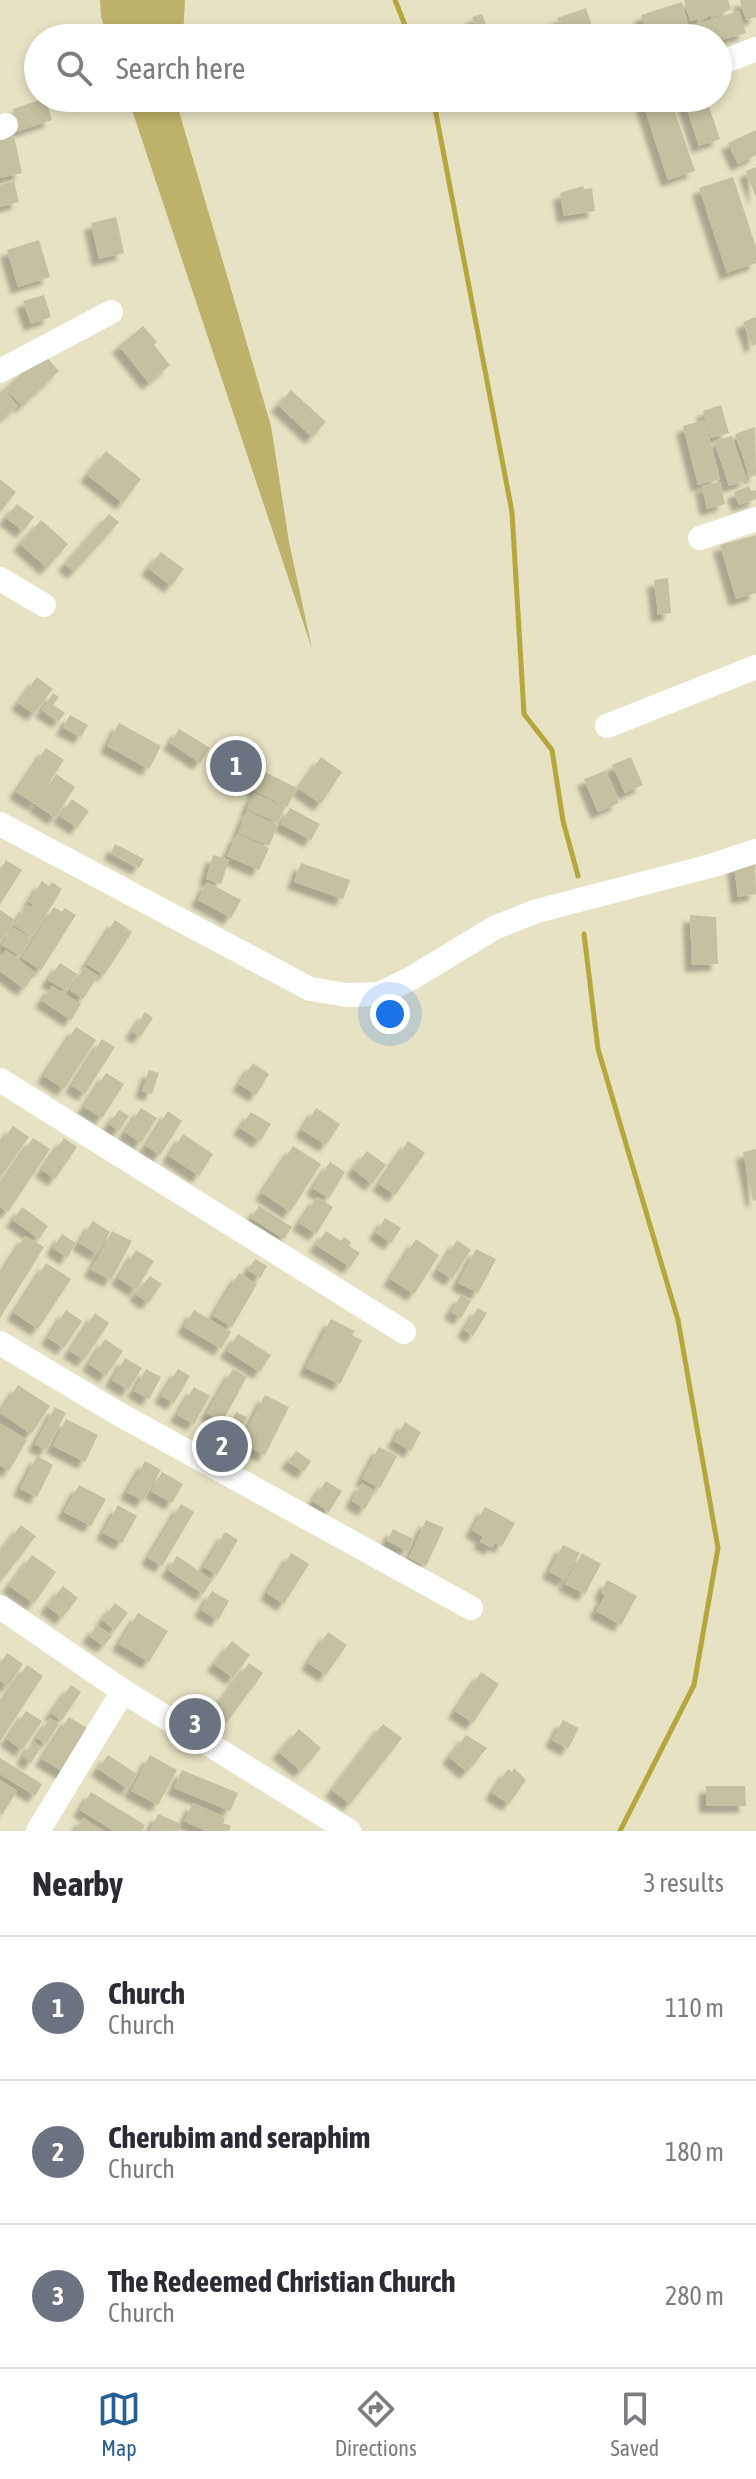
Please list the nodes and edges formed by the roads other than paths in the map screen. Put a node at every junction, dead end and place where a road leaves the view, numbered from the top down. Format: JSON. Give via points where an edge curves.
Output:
{"nodes":[{"id":1,"x":756,"y":49,"type":"edge"},
{"id":2,"x":732,"y":58,"type":"edge"},
{"id":3,"x":111,"y":312,"type":"dead end"},
{"id":4,"x":0,"y":371,"type":"edge"},
{"id":5,"x":756,"y":519,"type":"edge"},
{"id":6,"x":700,"y":538,"type":"dead end"},
{"id":7,"x":0,"y":579,"type":"edge"},
{"id":8,"x":44,"y":605,"type":"dead end"},
{"id":9,"x":756,"y":667,"type":"edge"},
{"id":10,"x":607,"y":726,"type":"dead end"},
{"id":11,"x":0,"y":824,"type":"edge"},
{"id":12,"x":756,"y":851,"type":"edge"},
{"id":13,"x":0,"y":1080,"type":"edge"},
{"id":14,"x":404,"y":1332,"type":"dead end"},
{"id":15,"x":0,"y":1343,"type":"edge"},
{"id":16,"x":0,"y":1607,"type":"edge"},
{"id":17,"x":471,"y":1608,"type":"dead end"},
{"id":18,"x":123,"y":1691,"type":"junction"},
{"id":19,"x":38,"y":1831,"type":"edge"},
{"id":20,"x":349,"y":1831,"type":"edge"}],
"edges":[{"from":1,"to":2,"type":"street"},
{"from":3,"to":4,"type":"street"},
{"from":5,"to":6,"type":"street"},
{"from":7,"to":8,"type":"street"},
{"from":9,"to":10,"type":"street"},
{"from":11,"to":12,"type":"street","via":[[310,989],[347,995],[379,994],[496,927],[537,911]]},
{"from":13,"to":14,"type":"street"},
{"from":15,"to":17,"type":"street"},
{"from":16,"to":18,"type":"street"},
{"from":18,"to":19,"type":"street"},
{"from":18,"to":20,"type":"street"}]}
